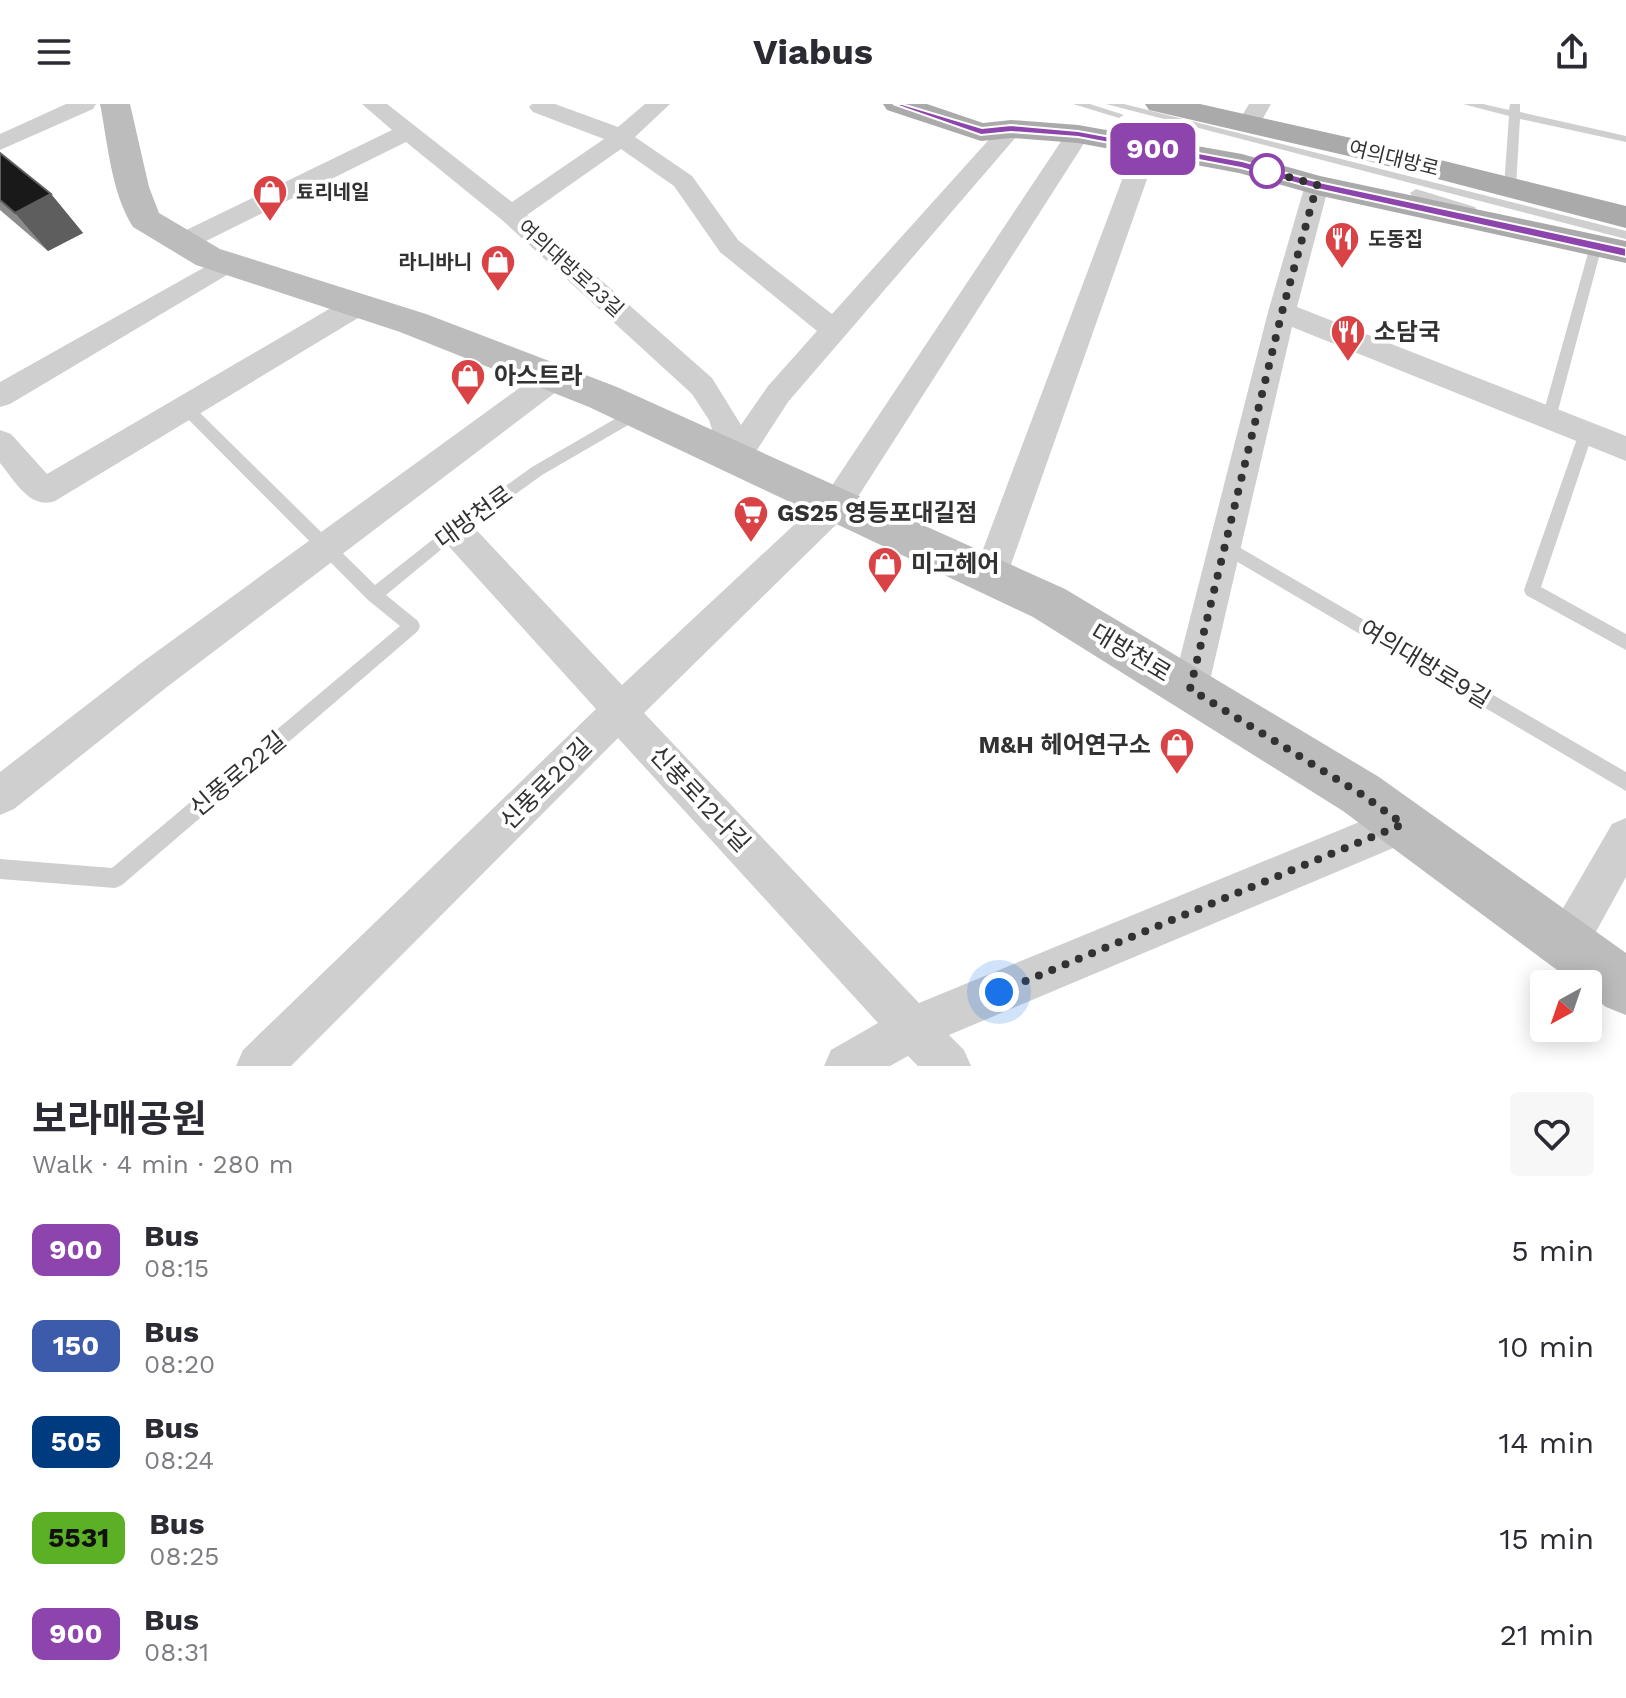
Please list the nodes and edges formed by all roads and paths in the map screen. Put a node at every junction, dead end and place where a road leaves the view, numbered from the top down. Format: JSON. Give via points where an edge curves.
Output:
{"nodes":[{"id":1,"x":85,"y":104,"type":"edge"},
{"id":2,"x":115,"y":104,"type":"edge"},
{"id":3,"x":373,"y":104,"type":"edge"},
{"id":4,"x":659,"y":104,"type":"edge"},
{"id":5,"x":898,"y":104,"type":"edge"},
{"id":6,"x":1111,"y":104,"type":"edge"},
{"id":7,"x":1160,"y":104,"type":"edge"},
{"id":8,"x":1468,"y":104,"type":"edge"},
{"id":9,"x":541,"y":107,"type":"dead end"},
{"id":10,"x":1514,"y":109,"type":"edge"},
{"id":11,"x":1254,"y":114,"type":"edge"},
{"id":12,"x":1078,"y":119,"type":"edge"},
{"id":13,"x":1003,"y":121,"type":"edge"},
{"id":14,"x":407,"y":132,"type":"junction"},
{"id":15,"x":621,"y":138,"type":"junction"},
{"id":16,"x":1626,"y":139,"type":"edge"},
{"id":17,"x":0,"y":143,"type":"edge"},
{"id":18,"x":1146,"y":148,"type":"junction"},
{"id":19,"x":1317,"y":185,"type":"junction"},
{"id":20,"x":1510,"y":187,"type":"junction"},
{"id":21,"x":511,"y":214,"type":"junction"},
{"id":22,"x":1626,"y":217,"type":"edge"},
{"id":23,"x":1530,"y":230,"type":"junction"},
{"id":24,"x":183,"y":242,"type":"junction"},
{"id":25,"x":1616,"y":244,"type":"edge"},
{"id":26,"x":228,"y":263,"type":"junction"},
{"id":27,"x":358,"y":305,"type":"junction"},
{"id":28,"x":1282,"y":312,"type":"junction"},
{"id":29,"x":834,"y":330,"type":"junction"},
{"id":30,"x":554,"y":378,"type":"junction"},
{"id":31,"x":0,"y":396,"type":"edge"},
{"id":32,"x":187,"y":409,"type":"junction"},
{"id":33,"x":637,"y":413,"type":"junction"},
{"id":34,"x":1549,"y":418,"type":"junction"},
{"id":35,"x":1586,"y":433,"type":"junction"},
{"id":36,"x":0,"y":442,"type":"edge"},
{"id":37,"x":1626,"y":449,"type":"edge"},
{"id":38,"x":735,"y":458,"type":"junction"},
{"id":39,"x":836,"y":505,"type":"junction"},
{"id":40,"x":455,"y":530,"type":"junction"},
{"id":41,"x":1225,"y":546,"type":"junction"},
{"id":42,"x":326,"y":547,"type":"junction"},
{"id":43,"x":990,"y":576,"type":"junction"},
{"id":44,"x":374,"y":595,"type":"junction"},
{"id":45,"x":1626,"y":643,"type":"edge"},
{"id":46,"x":1190,"y":689,"type":"junction"},
{"id":47,"x":621,"y":710,"type":"junction"},
{"id":48,"x":1626,"y":782,"type":"edge"},
{"id":49,"x":0,"y":796,"type":"edge"},
{"id":50,"x":1403,"y":824,"type":"junction"},
{"id":51,"x":1626,"y":838,"type":"edge"},
{"id":52,"x":0,"y":869,"type":"edge"},
{"id":53,"x":1566,"y":944,"type":"junction"},
{"id":54,"x":1626,"y":987,"type":"edge"},
{"id":55,"x":913,"y":1028,"type":"junction"},
{"id":56,"x":259,"y":1066,"type":"edge"},
{"id":57,"x":847,"y":1066,"type":"edge"},
{"id":58,"x":948,"y":1066,"type":"edge"}],
"edges":[{"from":1,"to":17,"type":"street"},
{"from":2,"to":24,"type":"main road","name":"대방천로","via":[[145,219]]},
{"from":3,"to":14,"type":"street","name":"여의대방로23길"},
{"from":4,"to":15,"type":"street"},
{"from":5,"to":13,"type":"main road","name":"여의대방로"},
{"from":6,"to":25,"type":"lane"},
{"from":7,"to":11,"type":"main road","name":"여의대방로"},
{"from":8,"to":10,"type":"lane"},
{"from":9,"to":15,"type":"street"},
{"from":10,"to":16,"type":"lane"},
{"from":10,"to":20,"type":"lane"},
{"from":11,"to":20,"type":"main road","name":"여의대방로"},
{"from":12,"to":13,"type":"main road","name":"여의대방로"},
{"from":12,"to":18,"type":"main road","name":"여의대방로"},
{"from":12,"to":23,"type":"lane","via":[[1388,184]]},
{"from":12,"to":39,"type":"street","name":"신풍로20길"},
{"from":13,"to":29,"type":"street"},
{"from":14,"to":21,"type":"street","name":"여의대방로23길"},
{"from":14,"to":24,"type":"street"},
{"from":15,"to":21,"type":"street"},
{"from":15,"to":29,"type":"street","via":[[683,181],[729,246]]},
{"from":18,"to":19,"type":"main road","name":"여의대방로","via":[[1242,164]]},
{"from":18,"to":43,"type":"street"},
{"from":19,"to":23,"type":"main road","name":"여의대방로"},
{"from":19,"to":28,"type":"street"},
{"from":20,"to":22,"type":"main road","name":"여의대방로"},
{"from":21,"to":38,"type":"street","name":"여의대방로23길","via":[[702,386],[728,425]]},
{"from":23,"to":25,"type":"main road","name":"여의대방로"},
{"from":24,"to":26,"type":"main road","name":"대방천로"},
{"from":25,"to":34,"type":"lane"},
{"from":26,"to":27,"type":"main road","name":"대방천로"},
{"from":26,"to":31,"type":"street"},
{"from":27,"to":30,"type":"main road","name":"대방천로"},
{"from":27,"to":32,"type":"street"},
{"from":28,"to":34,"type":"street"},
{"from":28,"to":41,"type":"street"},
{"from":29,"to":38,"type":"street","via":[[778,394]]},
{"from":30,"to":33,"type":"main road","name":"대방천로"},
{"from":30,"to":42,"type":"street"},
{"from":32,"to":36,"type":"street","via":[[44,492]]},
{"from":32,"to":42,"type":"lane"},
{"from":33,"to":38,"type":"main road","name":"대방천로"},
{"from":33,"to":40,"type":"lane","name":"대방천로","via":[[537,471]]},
{"from":34,"to":35,"type":"street"},
{"from":35,"to":37,"type":"street"},
{"from":35,"to":45,"type":"lane","via":[[1532,590]]},
{"from":38,"to":39,"type":"main road","name":"대방천로"},
{"from":39,"to":43,"type":"main road","name":"대방천로"},
{"from":39,"to":47,"type":"street","name":"신풍로20길"},
{"from":40,"to":44,"type":"lane","name":"대방천로"},
{"from":40,"to":47,"type":"street","name":"신풍로12나길"},
{"from":41,"to":46,"type":"street"},
{"from":41,"to":48,"type":"lane","name":"여의대방로9길"},
{"from":42,"to":44,"type":"lane"},
{"from":42,"to":49,"type":"street"},
{"from":43,"to":46,"type":"main road","name":"대방천로","via":[[1049,603]]},
{"from":44,"to":52,"type":"lane","name":"신풍로22길","via":[[412,626],[115,878]]},
{"from":46,"to":50,"type":"main road","name":"대방천로"},
{"from":47,"to":55,"type":"street","name":"신풍로12나길"},
{"from":47,"to":56,"type":"street","name":"신풍로20길"},
{"from":50,"to":53,"type":"main road","name":"대방천로"},
{"from":50,"to":55,"type":"street"},
{"from":51,"to":53,"type":"street"},
{"from":53,"to":54,"type":"main road","name":"대방천로"},
{"from":55,"to":57,"type":"street"},
{"from":55,"to":58,"type":"street","name":"신풍로12나길"}]}
